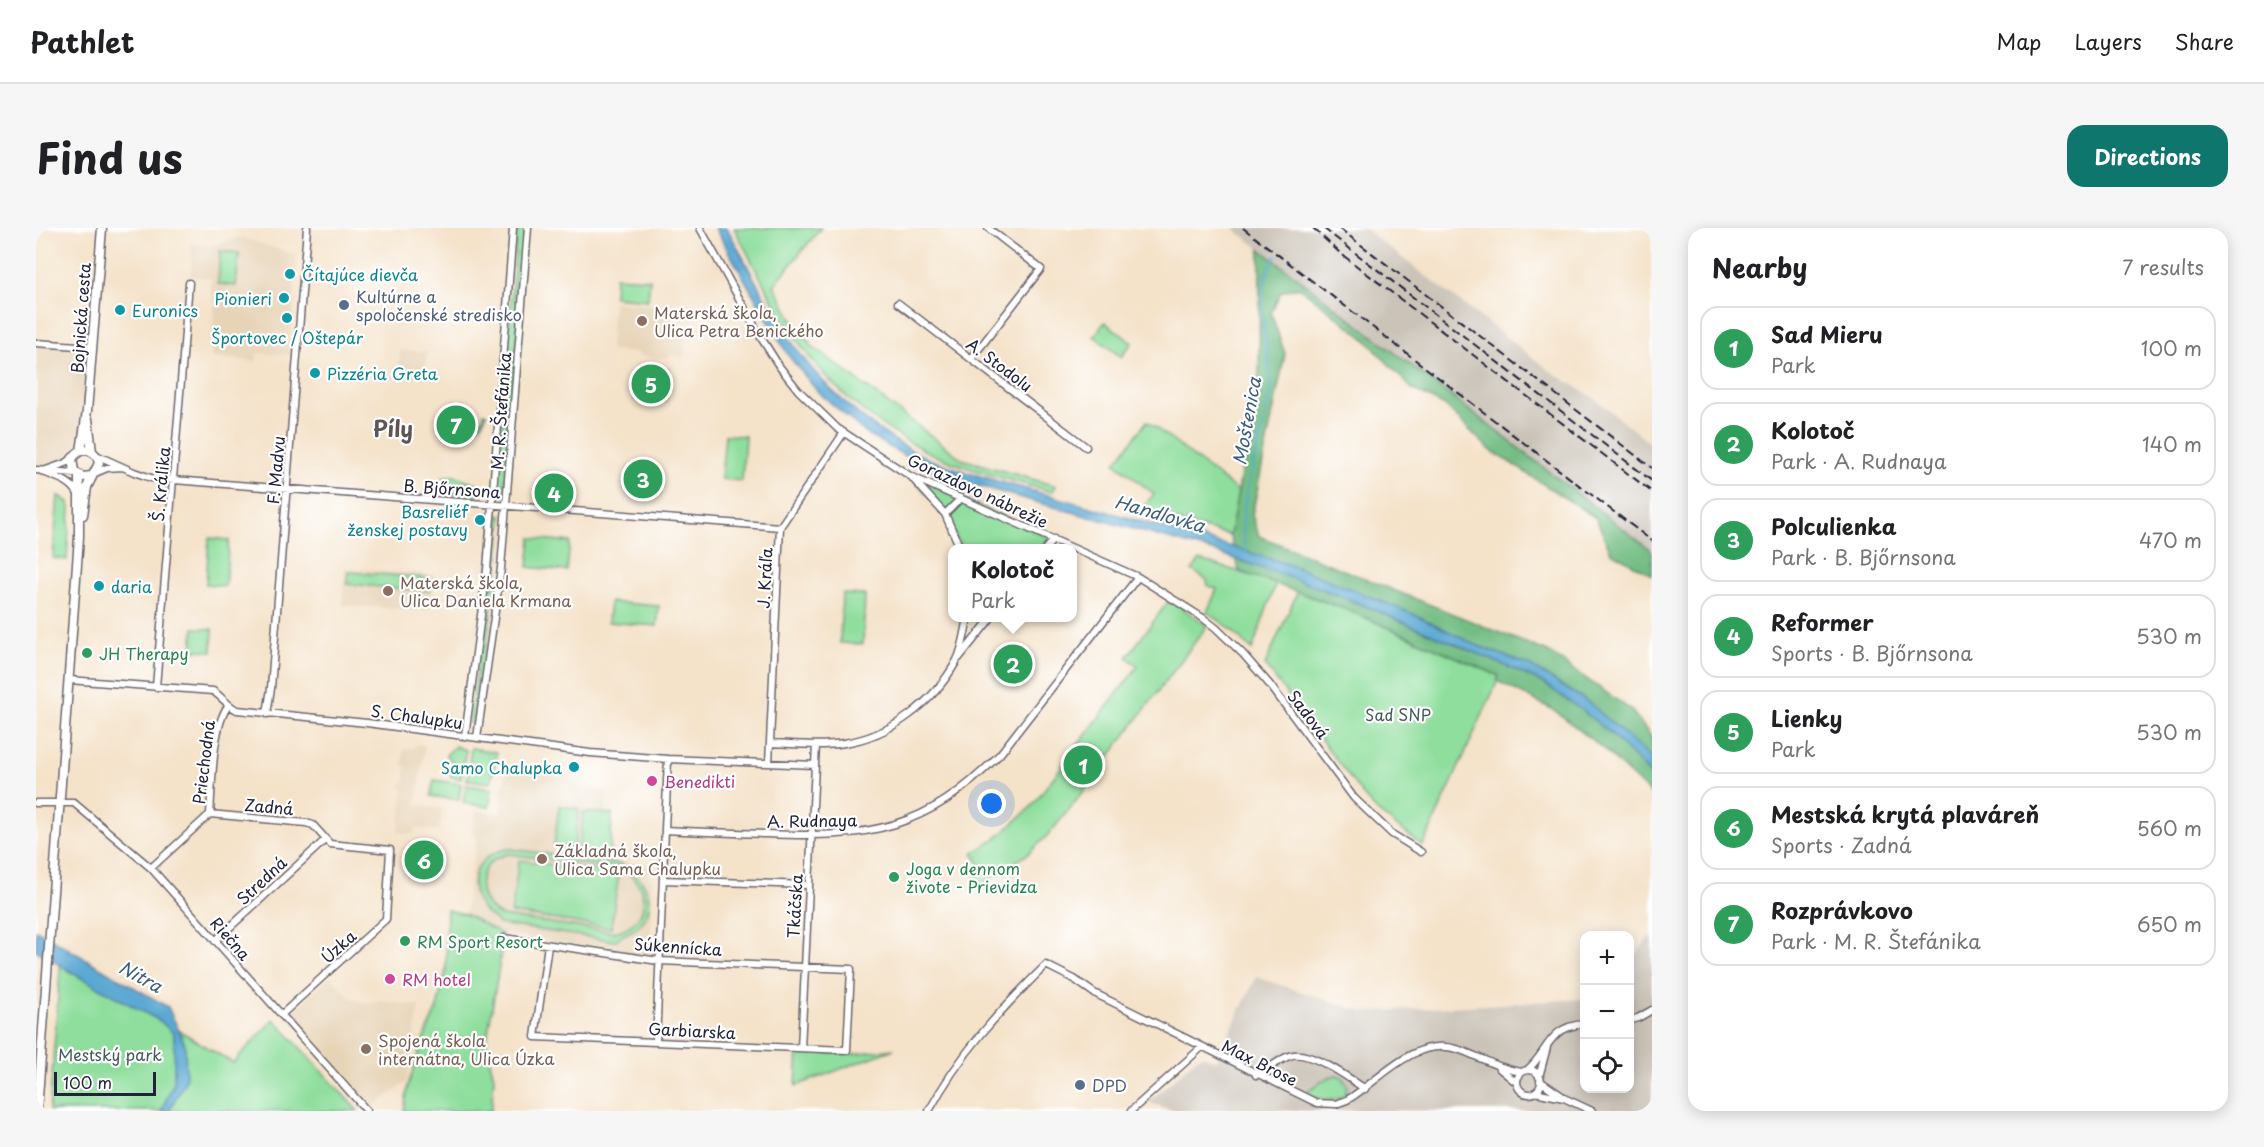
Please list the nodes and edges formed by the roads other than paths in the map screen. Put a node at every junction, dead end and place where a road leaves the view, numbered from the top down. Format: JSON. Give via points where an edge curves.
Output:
{"nodes":[{"id":1,"x":100,"y":228,"type":"edge"},
{"id":2,"x":307,"y":228,"type":"edge"},
{"id":3,"x":513,"y":228,"type":"edge"},
{"id":4,"x":528,"y":228,"type":"edge"},
{"id":5,"x":700,"y":228,"type":"edge"},
{"id":6,"x":988,"y":228,"type":"edge"},
{"id":7,"x":189,"y":283,"type":"dead end"},
{"id":8,"x":898,"y":303,"type":"dead end"},
{"id":9,"x":36,"y":343,"type":"edge"},
{"id":10,"x":92,"y":347,"type":"junction"},
{"id":11,"x":971,"y":359,"type":"junction"},
{"id":12,"x":87,"y":411,"type":"junction"},
{"id":13,"x":843,"y":434,"type":"junction"},
{"id":14,"x":1086,"y":447,"type":"dead end"},
{"id":15,"x":81,"y":451,"type":"junction"},
{"id":16,"x":94,"y":453,"type":"junction"},
{"id":17,"x":72,"y":459,"type":"junction"},
{"id":18,"x":123,"y":467,"type":"junction"},
{"id":19,"x":38,"y":471,"type":"edge"},
{"id":20,"x":77,"y":474,"type":"junction"},
{"id":21,"x":93,"y":474,"type":"junction"},
{"id":22,"x":910,"y":476,"type":"junction"},
{"id":23,"x":174,"y":480,"type":"junction"},
{"id":24,"x":286,"y":489,"type":"junction"},
{"id":25,"x":79,"y":496,"type":"junction"},
{"id":26,"x":961,"y":498,"type":"junction"},
{"id":27,"x":491,"y":505,"type":"junction"},
{"id":28,"x":507,"y":506,"type":"junction"},
{"id":29,"x":945,"y":514,"type":"junction"},
{"id":30,"x":780,"y":527,"type":"junction"},
{"id":31,"x":79,"y":537,"type":"junction"},
{"id":32,"x":1053,"y":539,"type":"junction"},
{"id":33,"x":958,"y":544,"type":"edge"},
{"id":34,"x":1050,"y":544,"type":"edge"},
{"id":35,"x":1064,"y":544,"type":"edge"},
{"id":36,"x":1077,"y":550,"type":"edge"},
{"id":37,"x":1138,"y":577,"type":"junction"},
{"id":38,"x":1170,"y":596,"type":"joint"},
{"id":39,"x":967,"y":622,"type":"edge"},
{"id":40,"x":988,"y":622,"type":"edge"},
{"id":41,"x":957,"y":660,"type":"junction"},
{"id":42,"x":69,"y":680,"type":"junction"},
{"id":43,"x":156,"y":687,"type":"junction"},
{"id":44,"x":228,"y":706,"type":"junction"},
{"id":45,"x":267,"y":714,"type":"junction"},
{"id":46,"x":465,"y":736,"type":"junction"},
{"id":47,"x":477,"y":738,"type":"junction"},
{"id":48,"x":771,"y":742,"type":"junction"},
{"id":49,"x":816,"y":745,"type":"junction"},
{"id":50,"x":668,"y":759,"type":"junction"},
{"id":51,"x":769,"y":762,"type":"junction"},
{"id":52,"x":815,"y":765,"type":"junction"},
{"id":53,"x":36,"y":803,"type":"edge"},
{"id":54,"x":60,"y":803,"type":"junction"},
{"id":55,"x":210,"y":814,"type":"junction"},
{"id":56,"x":665,"y":830,"type":"junction"},
{"id":57,"x":811,"y":836,"type":"junction"},
{"id":58,"x":325,"y":840,"type":"junction"},
{"id":59,"x":1421,"y":852,"type":"dead end"},
{"id":60,"x":151,"y":868,"type":"junction"},
{"id":61,"x":663,"y":880,"type":"junction"},
{"id":62,"x":388,"y":885,"type":"joint"},
{"id":63,"x":809,"y":885,"type":"junction"},
{"id":64,"x":504,"y":938,"type":"dead end"},
{"id":65,"x":215,"y":941,"type":"junction"},
{"id":66,"x":548,"y":945,"type":"junction"},
{"id":67,"x":659,"y":961,"type":"junction"},
{"id":68,"x":805,"y":967,"type":"junction"},
{"id":69,"x":1652,"y":1010,"type":"edge"},
{"id":70,"x":281,"y":1015,"type":"junction"},
{"id":71,"x":1634,"y":1019,"type":"edge"},
{"id":72,"x":1580,"y":1025,"type":"edge"},
{"id":73,"x":656,"y":1042,"type":"junction"},
{"id":74,"x":1548,"y":1043,"type":"junction"},
{"id":75,"x":1202,"y":1047,"type":"junction"},
{"id":76,"x":801,"y":1048,"type":"junction"},
{"id":77,"x":847,"y":1050,"type":"joint"},
{"id":78,"x":1497,"y":1067,"type":"junction"},
{"id":79,"x":1525,"y":1071,"type":"junction"},
{"id":80,"x":1256,"y":1075,"type":"junction"},
{"id":81,"x":1540,"y":1079,"type":"junction"},
{"id":82,"x":1517,"y":1083,"type":"junction"},
{"id":83,"x":1365,"y":1089,"type":"junction"},
{"id":84,"x":1535,"y":1092,"type":"junction"},
{"id":85,"x":1564,"y":1098,"type":"junction"},
{"id":86,"x":37,"y":1111,"type":"edge"},
{"id":87,"x":367,"y":1111,"type":"edge"},
{"id":88,"x":929,"y":1111,"type":"edge"},
{"id":89,"x":1131,"y":1111,"type":"edge"},
{"id":90,"x":1592,"y":1111,"type":"edge"}],
"edges":[{"from":1,"to":10,"type":"street","name":"Bojnická cesta"},
{"from":2,"to":24,"type":"street","name":"F. Madvu"},
{"from":3,"to":27,"type":"street","name":"M. R. Štefánika"},
{"from":4,"to":28,"type":"street","name":"M. R. Štefánika"},
{"from":5,"to":13,"type":"street","name":"Gorazdovo nábrežie","via":[[779,366]]},
{"from":6,"to":11,"type":"street","via":[[1041,269]]},
{"from":7,"to":23,"type":"street","name":"Š. Králika"},
{"from":8,"to":11,"type":"street","name":"A. Stodolu"},
{"from":9,"to":10,"type":"street"},
{"from":10,"to":12,"type":"street","name":"Bojnická cesta"},
{"from":11,"to":14,"type":"street","name":"A. Stodolu"},
{"from":12,"to":15,"type":"street","name":"Bojnická cesta"},
{"from":12,"to":16,"type":"street","name":"Bojnická cesta"},
{"from":13,"to":22,"type":"street","name":"Gorazdovo nábrežie"},
{"from":13,"to":30,"type":"street","name":"J. Kráľa"},
{"from":15,"to":16,"type":"street"},
{"from":15,"to":17,"type":"street"},
{"from":16,"to":18,"type":"street","name":"B. Bjőrnsona"},
{"from":16,"to":21,"type":"street","name":"Bojnická cesta","via":[[99,466]]},
{"from":17,"to":19,"type":"street"},
{"from":17,"to":20,"type":"street","name":"Bojnická cesta"},
{"from":18,"to":21,"type":"street"},
{"from":18,"to":23,"type":"street","name":"B. Bjőrnsona","via":[[151,478]]},
{"from":19,"to":20,"type":"street"},
{"from":19,"to":25,"type":"street","via":[[74,487]]},
{"from":20,"to":21,"type":"street"},
{"from":20,"to":25,"type":"street","name":"Bojnická cesta"},
{"from":21,"to":31,"type":"street","name":"Bojnická cesta","via":[[87,487]]},
{"from":22,"to":26,"type":"street","name":"Gorazdovo nábrežie"},
{"from":22,"to":29,"type":"street"},
{"from":23,"to":24,"type":"street","name":"B. Bjőrnsona"},
{"from":23,"to":43,"type":"street","name":"Š. Králika"},
{"from":24,"to":27,"type":"street","name":"B. Bjőrnsona"},
{"from":24,"to":45,"type":"street","name":"F. Madvu"},
{"from":25,"to":31,"type":"street","name":"Bojnická cesta"},
{"from":26,"to":29,"type":"street"},
{"from":26,"to":32,"type":"street","name":"Gorazdovo nábrežie"},
{"from":27,"to":28,"type":"street","name":"B. Bjőrnsona"},
{"from":27,"to":46,"type":"street","name":"M. R. Štefánika","via":[[487,570]]},
{"from":28,"to":30,"type":"street","name":"B. Bjőrnsona"},
{"from":28,"to":47,"type":"street","name":"M. R. Štefánika"},
{"from":29,"to":33,"type":"street"},
{"from":30,"to":48,"type":"street","name":"J. Kráľa"},
{"from":31,"to":42,"type":"street","name":"Bojnická cesta"},
{"from":32,"to":34,"type":"street"},
{"from":32,"to":35,"type":"street","name":"Gorazdovo nábrežie"},
{"from":36,"to":37,"type":"street","name":"Gorazdovo nábrežie"},
{"from":37,"to":38,"type":"street","name":"Gorazdovo nábrežie"},
{"from":37,"to":57,"type":"street","name":"A. Rudnaya","via":[[1012,740],[977,778],[936,807],[902,822],[866,832]]},
{"from":38,"to":59,"type":"street","name":"Sadová","via":[[1216,628],[1243,654],[1354,798],[1392,834]]},
{"from":39,"to":41,"type":"street"},
{"from":40,"to":41,"type":"street"},
{"from":41,"to":49,"type":"street","via":[[929,698],[887,729],[853,742]]},
{"from":42,"to":43,"type":"street","name":"S. Chalupku"},
{"from":42,"to":54,"type":"street","name":"Bojnická cesta"},
{"from":43,"to":44,"type":"street","name":"S. Chalupku","via":[[213,691]]},
{"from":44,"to":45,"type":"street","name":"S. Chalupku"},
{"from":44,"to":55,"type":"street","name":"Priechodná","via":[[220,719]]},
{"from":45,"to":46,"type":"street","name":"S. Chalupku"},
{"from":46,"to":47,"type":"street","name":"S. Chalupku"},
{"from":47,"to":50,"type":"street","name":"S. Chalupku"},
{"from":48,"to":49,"type":"street"},
{"from":48,"to":51,"type":"street"},
{"from":49,"to":52,"type":"street"},
{"from":50,"to":51,"type":"street","name":"S. Chalupku"},
{"from":50,"to":56,"type":"street"},
{"from":51,"to":52,"type":"street","name":"S. Chalupku"},
{"from":52,"to":57,"type":"street","name":"Tkáčska"},
{"from":53,"to":54,"type":"street"},
{"from":54,"to":60,"type":"street","name":"Riečna","via":[[74,803]]},
{"from":54,"to":86,"type":"street","name":"Bojnická cesta"},
{"from":55,"to":58,"type":"street","name":"Zadná","via":[[306,823],[313,825]]},
{"from":55,"to":60,"type":"street","name":"Priechodná"},
{"from":56,"to":57,"type":"street","name":"A. Rudnaya"},
{"from":56,"to":61,"type":"street"},
{"from":57,"to":63,"type":"street","name":"Tkáčska"},
{"from":58,"to":62,"type":"street","name":"Zadná","via":[[330,844],[390,850]]},
{"from":58,"to":65,"type":"street","name":"Stredná"},
{"from":60,"to":65,"type":"street","name":"Riečna"},
{"from":61,"to":63,"type":"street"},
{"from":61,"to":67,"type":"street"},
{"from":62,"to":70,"type":"street","name":"Úzka","via":[[386,920]]},
{"from":63,"to":68,"type":"street","name":"Tkáčska"},
{"from":64,"to":66,"type":"street","name":"Súkennícka"},
{"from":65,"to":70,"type":"street","name":"Riečna"},
{"from":66,"to":67,"type":"street","name":"Súkennícka"},
{"from":66,"to":73,"type":"street","name":"Garbiarska","via":[[535,1037]]},
{"from":67,"to":68,"type":"street","name":"Súkennícka"},
{"from":67,"to":73,"type":"street"},
{"from":68,"to":76,"type":"street","name":"Tkáčska"},
{"from":68,"to":77,"type":"street","name":"Súkennícka","via":[[851,969]]},
{"from":69,"to":71,"type":"street"},
{"from":70,"to":87,"type":"street","name":"Riečna"},
{"from":72,"to":74,"type":"street","via":[[1565,1028]]},
{"from":73,"to":76,"type":"street","name":"Garbiarska"},
{"from":74,"to":79,"type":"street"},
{"from":74,"to":81,"type":"street"},
{"from":75,"to":80,"type":"street","name":"Max Brose"},
{"from":75,"to":88,"type":"street","name":"Max Brose","via":[[1046,965],[988,1025]]},
{"from":75,"to":89,"type":"street"},
{"from":76,"to":77,"type":"street","name":"Garbiarska"},
{"from":78,"to":79,"type":"street","name":"Max Brose"},
{"from":78,"to":82,"type":"street","name":"Max Brose"},
{"from":78,"to":83,"type":"street","name":"Max Brose","via":[[1459,1050],[1431,1047],[1409,1056]]},
{"from":79,"to":81,"type":"street","name":"Max Brose","via":[[1535,1072]]},
{"from":79,"to":82,"type":"street"},
{"from":80,"to":83,"type":"street","name":"Max Brose","via":[[1317,1103],[1336,1104]]},
{"from":80,"to":83,"type":"street","via":[[1289,1056],[1305,1055],[1343,1073]]},
{"from":81,"to":84,"type":"street"},
{"from":81,"to":85,"type":"street","name":"Max Brose"},
{"from":82,"to":84,"type":"street","name":"Max Brose","via":[[1524,1093]]},
{"from":84,"to":85,"type":"street","name":"Max Brose"},
{"from":85,"to":90,"type":"street","name":"Max Brose"}]}
